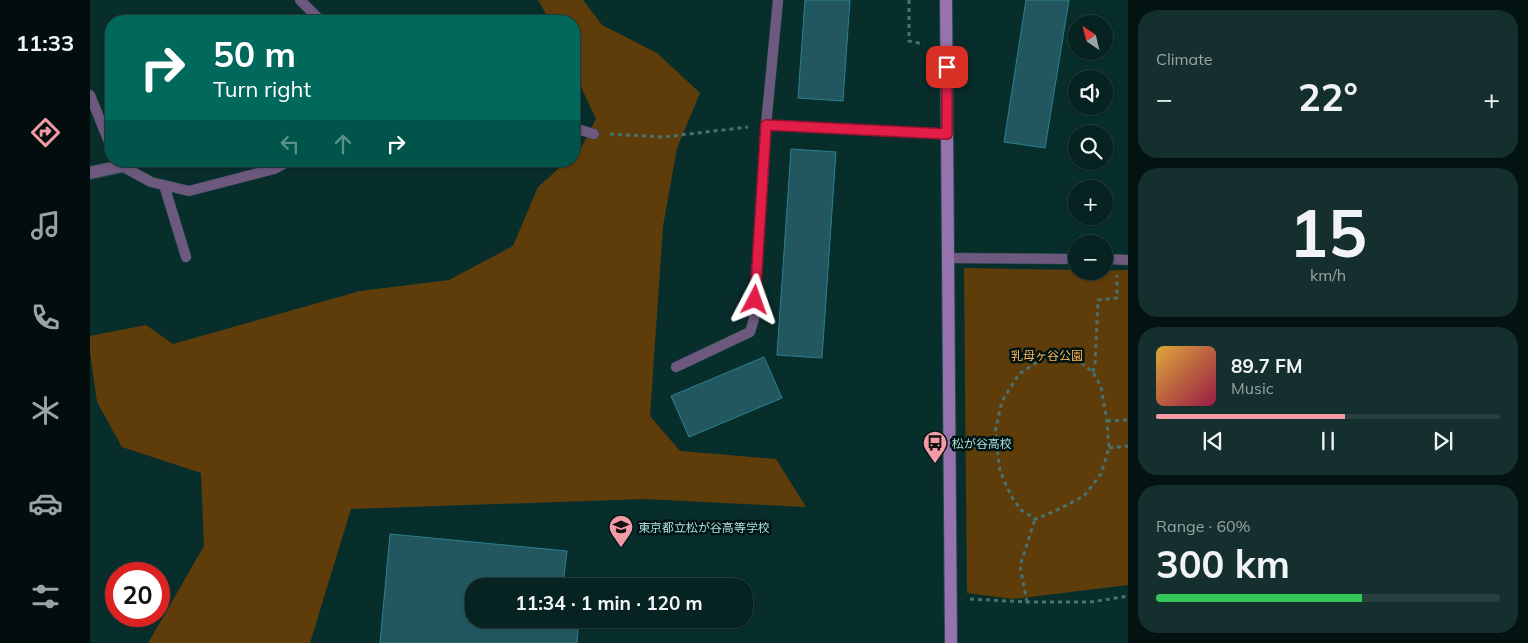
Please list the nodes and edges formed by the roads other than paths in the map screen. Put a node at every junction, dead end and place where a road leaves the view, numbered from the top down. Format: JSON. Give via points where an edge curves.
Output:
{"nodes":[{"id":1,"x":300,"y":0,"type":"edge"},
{"id":2,"x":778,"y":0,"type":"edge"},
{"id":3,"x":946,"y":0,"type":"edge"},
{"id":4,"x":315,"y":15,"type":"edge"},
{"id":5,"x":90,"y":95,"type":"edge"},
{"id":6,"x":766,"y":125,"type":"junction"},
{"id":7,"x":580,"y":130,"type":"edge"},
{"id":8,"x":105,"y":133,"type":"edge"},
{"id":9,"x":594,"y":134,"type":"road end"},
{"id":10,"x":947,"y":134,"type":"junction"},
{"id":11,"x":111,"y":167,"type":"edge"},
{"id":12,"x":126,"y":167,"type":"edge"},
{"id":13,"x":278,"y":167,"type":"edge"},
{"id":14,"x":90,"y":173,"type":"edge"},
{"id":15,"x":164,"y":185,"type":"junction"},
{"id":16,"x":186,"y":256,"type":"dead end"},
{"id":17,"x":948,"y":258,"type":"junction"},
{"id":18,"x":1068,"y":259,"type":"edge"},
{"id":19,"x":1113,"y":260,"type":"edge"},
{"id":20,"x":1128,"y":260,"type":"edge"},
{"id":21,"x":676,"y":367,"type":"dead end"},
{"id":22,"x":951,"y":643,"type":"edge"}],
"edges":[{"from":1,"to":4,"type":"lane"},
{"from":2,"to":6,"type":"lane"},
{"from":3,"to":10,"type":"street"},
{"from":5,"to":8,"type":"lane"},
{"from":6,"to":10,"type":"lane"},
{"from":6,"to":21,"type":"lane","via":[[754,319],[750,332]]},
{"from":7,"to":9,"type":"lane"},
{"from":10,"to":17,"type":"street"},
{"from":11,"to":14,"type":"street"},
{"from":12,"to":15,"type":"lane","via":[[151,182]]},
{"from":13,"to":15,"type":"lane","via":[[189,191]]},
{"from":15,"to":16,"type":"lane"},
{"from":17,"to":18,"type":"lane"},
{"from":17,"to":22,"type":"street"},
{"from":19,"to":20,"type":"lane"}]}
